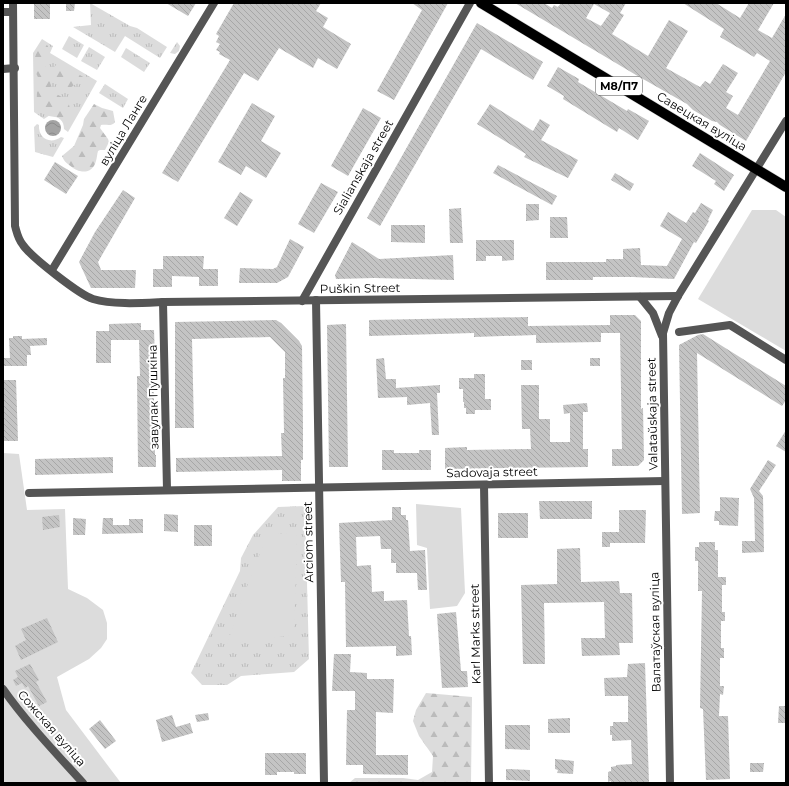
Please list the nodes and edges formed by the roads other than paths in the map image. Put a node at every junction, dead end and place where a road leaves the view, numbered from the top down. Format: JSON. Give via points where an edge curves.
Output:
{"nodes":[{"id":1,"x":13,"y":3,"type":"edge"},
{"id":2,"x":214,"y":3,"type":"edge"},
{"id":3,"x":470,"y":3,"type":"edge"},
{"id":4,"x":481,"y":3,"type":"edge"},
{"id":5,"x":3,"y":12,"type":"edge"},
{"id":6,"x":13,"y":12,"type":"junction"},
{"id":7,"x":15,"y":68,"type":"junction"},
{"id":8,"x":3,"y":69,"type":"edge"},
{"id":9,"x":786,"y":121,"type":"edge"},
{"id":10,"x":757,"y":169,"type":"junction"},
{"id":11,"x":786,"y":187,"type":"edge"},
{"id":12,"x":52,"y":270,"type":"junction"},
{"id":13,"x":678,"y":296,"type":"junction"},
{"id":14,"x":640,"y":297,"type":"junction"},
{"id":15,"x":316,"y":300,"type":"junction"},
{"id":16,"x":302,"y":301,"type":"junction"},
{"id":17,"x":163,"y":302,"type":"junction"},
{"id":18,"x":679,"y":332,"type":"dead end"},
{"id":19,"x":662,"y":339,"type":"junction"},
{"id":20,"x":786,"y":360,"type":"edge"},
{"id":21,"x":665,"y":481,"type":"junction"},
{"id":22,"x":484,"y":485,"type":"junction"},
{"id":23,"x":319,"y":488,"type":"junction"},
{"id":24,"x":167,"y":490,"type":"junction"},
{"id":25,"x":29,"y":493,"type":"dead end"},
{"id":26,"x":3,"y":689,"type":"edge"},
{"id":27,"x":83,"y":783,"type":"edge"},
{"id":28,"x":324,"y":783,"type":"edge"},
{"id":29,"x":489,"y":783,"type":"edge"},
{"id":30,"x":670,"y":783,"type":"edge"}],
"edges":[{"from":1,"to":6,"type":"street","name":"Puškin Street"},
{"from":2,"to":12,"type":"street","name":"вуліца Ланге"},
{"from":3,"to":16,"type":"street"},
{"from":4,"to":10,"type":"main road","name":"Савецкая вуліца","number":"М8/П7"},
{"from":5,"to":6,"type":"street"},
{"from":6,"to":7,"type":"street","name":"Puškin Street"},
{"from":7,"to":8,"type":"street"},
{"from":7,"to":12,"type":"street","name":"Puškin Street","via":[[15,226],[24,247]]},
{"from":9,"to":10,"type":"street","name":"Валатаўская вуліца"},
{"from":10,"to":11,"type":"main road","name":"Савецкая вуліца","number":"М8/П7"},
{"from":10,"to":13,"type":"street","name":"Валатаўская вуліца"},
{"from":12,"to":17,"type":"street","name":"Puškin Street","via":[[92,298]]},
{"from":13,"to":14,"type":"street","name":"Puškin Street"},
{"from":13,"to":19,"type":"street","name":"Валатаўская вуліца","via":[[666,320]]},
{"from":14,"to":15,"type":"street","name":"Puškin Street"},
{"from":14,"to":19,"type":"street","via":[[653,313]]},
{"from":15,"to":16,"type":"street","name":"Puškin Street"},
{"from":15,"to":23,"type":"street","name":"Arciom street"},
{"from":16,"to":17,"type":"street","name":"Puškin Street"},
{"from":17,"to":24,"type":"street","name":"завулак Пушкіна"},
{"from":18,"to":20,"type":"street","via":[[730,325]]},
{"from":19,"to":21,"type":"street","name":"Валатаўская вуліца"},
{"from":21,"to":22,"type":"street","name":"Sadovaja street"},
{"from":21,"to":30,"type":"street","name":"Валатаўская вуліца"},
{"from":22,"to":23,"type":"street","name":"Sadovaja street"},
{"from":22,"to":29,"type":"street","name":"Karl Marks street"},
{"from":23,"to":24,"type":"street"},
{"from":23,"to":28,"type":"street","name":"Arciom street"},
{"from":24,"to":25,"type":"street"},
{"from":26,"to":27,"type":"street","name":"Сожская вуліца","via":[[34,729]]}]}
